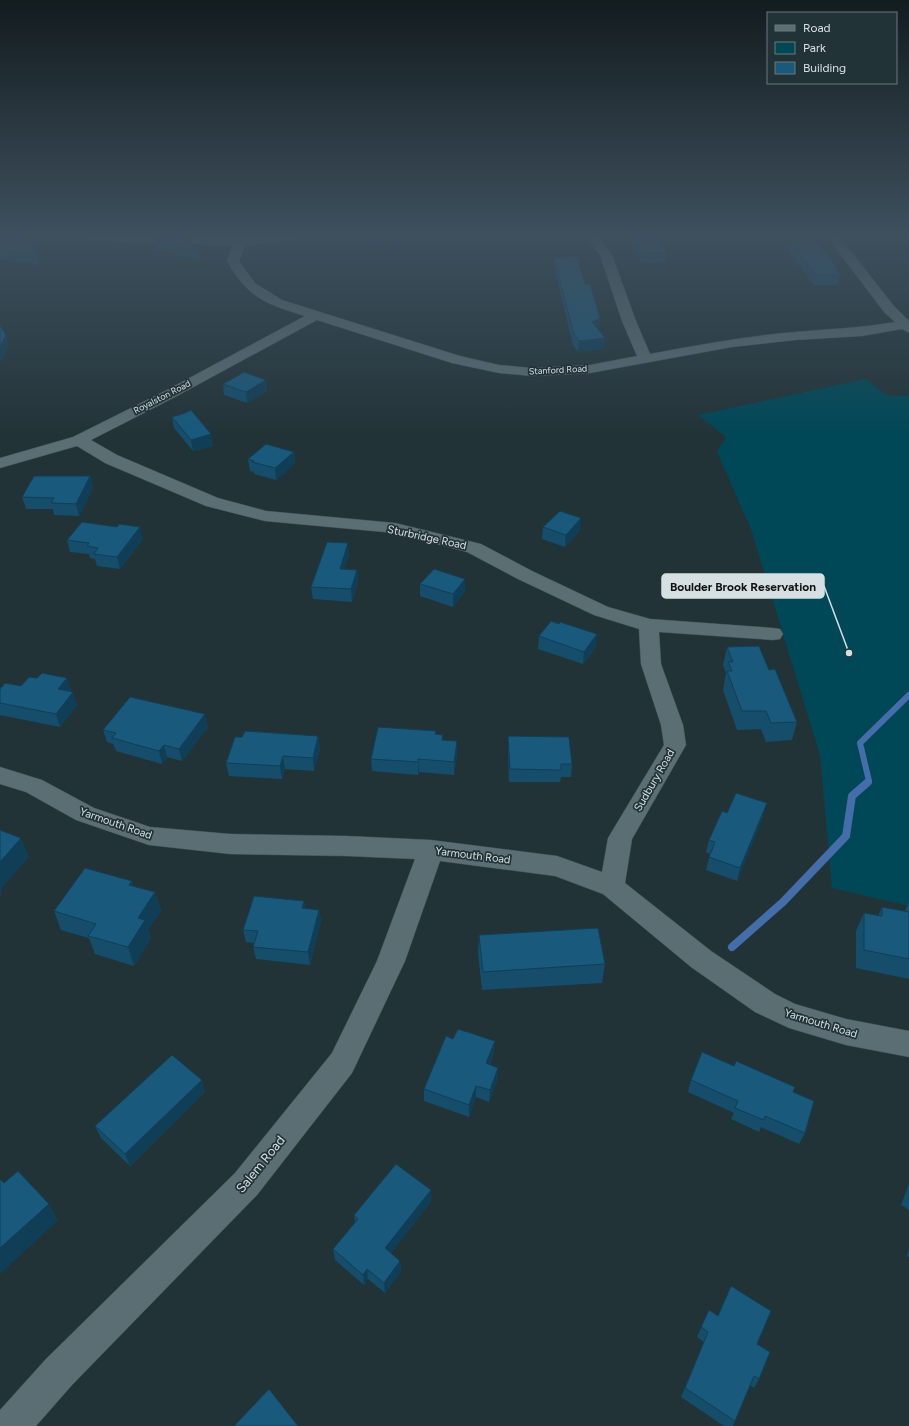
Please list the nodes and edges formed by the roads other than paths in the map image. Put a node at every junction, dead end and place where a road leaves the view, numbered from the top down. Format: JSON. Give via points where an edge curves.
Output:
{"nodes":[{"id":1,"x":274,"y":302,"type":"edge"},
{"id":2,"x":622,"y":302,"type":"edge"},
{"id":3,"x":884,"y":302,"type":"edge"},
{"id":4,"x":317,"y":315,"type":"junction"},
{"id":5,"x":907,"y":327,"type":"edge"},
{"id":6,"x":645,"y":359,"type":"junction"},
{"id":7,"x":80,"y":440,"type":"junction"},
{"id":8,"x":0,"y":462,"type":"edge"},
{"id":9,"x":649,"y":625,"type":"junction"},
{"id":10,"x":773,"y":634,"type":"dead end"},
{"id":11,"x":0,"y":774,"type":"edge"},
{"id":12,"x":431,"y":850,"type":"junction"},
{"id":13,"x":612,"y":887,"type":"junction"},
{"id":14,"x":909,"y":1044,"type":"edge"},
{"id":15,"x":11,"y":1426,"type":"edge"}],
"edges":[{"from":1,"to":4,"type":"street","name":"Stanford Road"},
{"from":2,"to":6,"type":"street"},
{"from":3,"to":5,"type":"street"},
{"from":4,"to":6,"type":"street","name":"Stanford Road","via":[[457,360],[499,369],[563,371]]},
{"from":4,"to":7,"type":"street","name":"Royalston Road"},
{"from":5,"to":6,"type":"street","name":"Stanford Road","via":[[732,343]]},
{"from":7,"to":8,"type":"street","name":"Royalston Road"},
{"from":7,"to":9,"type":"street","name":"Sturbridge Road","via":[[112,459],[212,502],[265,516],[395,528],[474,548],[601,611]]},
{"from":9,"to":10,"type":"street","name":"Sturbridge Road"},
{"from":9,"to":13,"type":"street","name":"Sudbury Road","via":[[651,664],[672,725],[675,745],[620,838]]},
{"from":11,"to":12,"type":"street","name":"Yarmouth Road","via":[[34,786],[84,814],[148,836],[230,844]]},
{"from":12,"to":13,"type":"street","name":"Yarmouth Road","via":[[557,866]]},
{"from":12,"to":15,"type":"street","name":"Salem Road","via":[[391,961],[342,1064],[246,1184],[59,1372]]},
{"from":13,"to":14,"type":"street","name":"Yarmouth Road","via":[[701,959],[765,1003],[789,1015],[846,1032]]}]}
